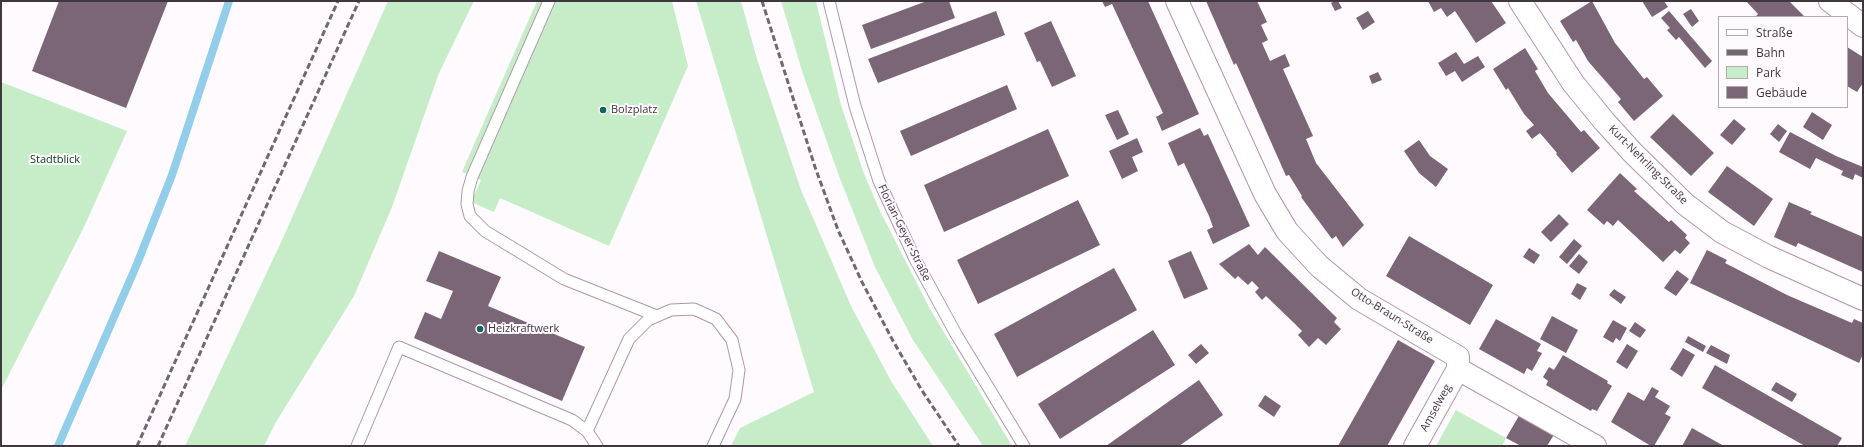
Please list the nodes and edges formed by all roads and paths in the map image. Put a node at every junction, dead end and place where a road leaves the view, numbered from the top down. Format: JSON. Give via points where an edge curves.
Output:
{"nodes":[{"id":1,"x":549,"y":1,"type":"edge"},
{"id":2,"x":829,"y":1,"type":"edge"},
{"id":3,"x":1177,"y":1,"type":"edge"},
{"id":4,"x":1520,"y":1,"type":"edge"},
{"id":5,"x":1830,"y":1,"type":"edge"},
{"id":6,"x":1863,"y":26,"type":"edge"},
{"id":7,"x":1863,"y":299,"type":"edge"},
{"id":8,"x":657,"y":316,"type":"junction"},
{"id":9,"x":1458,"y":369,"type":"junction"},
{"id":10,"x":587,"y":430,"type":"junction"},
{"id":11,"x":357,"y":446,"type":"edge"},
{"id":12,"x":597,"y":446,"type":"edge"},
{"id":13,"x":713,"y":446,"type":"edge"},
{"id":14,"x":1024,"y":446,"type":"edge"},
{"id":15,"x":1415,"y":446,"type":"edge"},
{"id":16,"x":1595,"y":446,"type":"edge"}],
"edges":[{"from":1,"to":8,"type":"lane","via":[[472,177],[467,204],[470,216],[485,231],[564,279]]},
{"from":2,"to":14,"type":"lane","name":"Florian-Geyer-Straße","via":[[855,106],[879,181],[914,259]]},
{"from":3,"to":9,"type":"street","name":"Otto-Braun-Straße","via":[[1265,194],[1287,230],[1319,266],[1359,299],[1458,357]]},
{"from":4,"to":7,"type":"street","name":"Kurt-Nehrling-Straße","via":[[1573,82],[1604,121],[1686,204],[1722,232],[1769,257]]},
{"from":5,"to":6,"type":"street"},
{"from":8,"to":10,"type":"lane","via":[[648,320],[629,339]]},
{"from":8,"to":13,"type":"lane","via":[[671,310],[694,310],[716,320],[732,340],[739,370],[735,399]]},
{"from":9,"to":15,"type":"street","name":"Amselweg"},
{"from":9,"to":16,"type":"street"},
{"from":10,"to":11,"type":"lane","via":[[572,420],[399,347]]},
{"from":10,"to":12,"type":"lane"}]}
